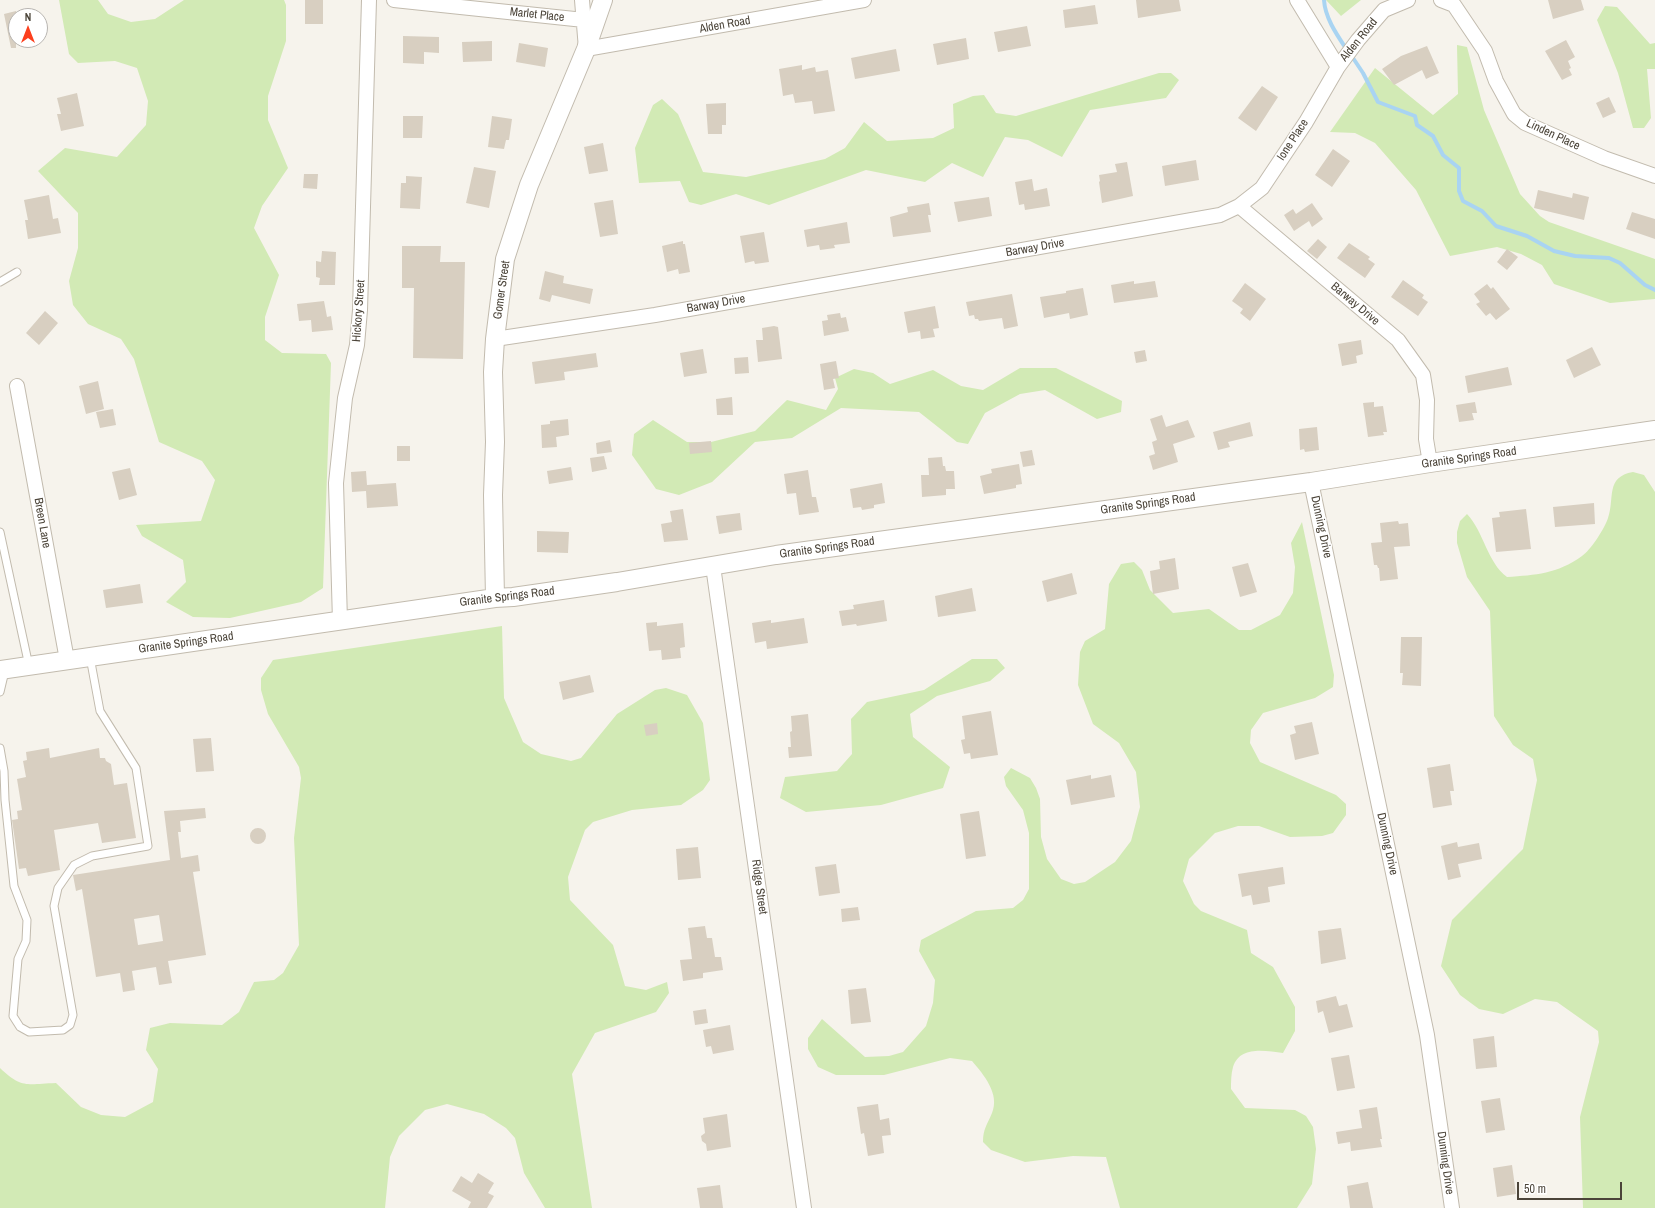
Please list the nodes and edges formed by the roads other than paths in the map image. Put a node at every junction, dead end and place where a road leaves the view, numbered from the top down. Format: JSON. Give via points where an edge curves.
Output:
{"nodes":[{"id":1,"x":368,"y":0,"type":"edge"},
{"id":2,"x":394,"y":0,"type":"edge"},
{"id":3,"x":582,"y":0,"type":"edge"},
{"id":4,"x":603,"y":0,"type":"edge"},
{"id":5,"x":864,"y":0,"type":"edge"},
{"id":6,"x":1297,"y":0,"type":"edge"},
{"id":7,"x":1408,"y":0,"type":"edge"},
{"id":8,"x":1441,"y":0,"type":"edge"},
{"id":9,"x":584,"y":20,"type":"junction"},
{"id":10,"x":586,"y":49,"type":"junction"},
{"id":11,"x":1338,"y":67,"type":"junction"},
{"id":12,"x":1655,"y":176,"type":"edge"},
{"id":13,"x":1239,"y":206,"type":"junction"},
{"id":14,"x":17,"y":272,"type":"dead end"},
{"id":15,"x":0,"y":282,"type":"edge"},
{"id":16,"x":495,"y":339,"type":"junction"},
{"id":17,"x":17,"y":386,"type":"dead end"},
{"id":18,"x":1655,"y":430,"type":"edge"},
{"id":19,"x":1430,"y":463,"type":"junction"},
{"id":20,"x":1311,"y":482,"type":"junction"},
{"id":21,"x":0,"y":532,"type":"edge"},
{"id":22,"x":713,"y":566,"type":"junction"},
{"id":23,"x":495,"y":598,"type":"junction"},
{"id":24,"x":340,"y":621,"type":"junction"},
{"id":25,"x":90,"y":657,"type":"junction"},
{"id":26,"x":67,"y":660,"type":"junction"},
{"id":27,"x":29,"y":666,"type":"junction"},
{"id":28,"x":3,"y":670,"type":"edge"},
{"id":29,"x":0,"y":692,"type":"edge"},
{"id":30,"x":0,"y":748,"type":"edge"},
{"id":31,"x":804,"y":1208,"type":"edge"},
{"id":32,"x":1452,"y":1208,"type":"edge"}],
"edges":[{"from":1,"to":24,"type":"street","name":"Hickory Street","via":[[360,310],[357,345],[345,398],[336,483]]},
{"from":2,"to":9,"type":"street","name":"Marlet Place"},
{"from":3,"to":9,"type":"street"},
{"from":4,"to":10,"type":"street","name":"Gomer Street"},
{"from":5,"to":10,"type":"street","name":"Alden Road"},
{"from":6,"to":11,"type":"street","name":"Alden Road"},
{"from":7,"to":11,"type":"street","name":"Alden Road","via":[[1384,10]]},
{"from":8,"to":12,"type":"street","name":"Linden Place","via":[[1454,5],[1485,51],[1496,81],[1514,114],[1525,123],[1604,158]]},
{"from":9,"to":10,"type":"street"},
{"from":10,"to":16,"type":"street","name":"Gomer Street","via":[[529,185],[505,259]]},
{"from":11,"to":13,"type":"street","name":"Ione Place","via":[[1306,122],[1262,188]]},
{"from":13,"to":16,"type":"street","name":"Barway Drive","via":[[1220,215],[655,314]]},
{"from":13,"to":19,"type":"street","name":"Barway Drive","via":[[1398,340],[1410,354],[1423,375],[1427,400],[1426,439]]},
{"from":14,"to":15,"type":"lane"},
{"from":16,"to":23,"type":"street","name":"Gomer Street"},
{"from":17,"to":26,"type":"street","name":"Breen Lane"},
{"from":18,"to":19,"type":"street","name":"Granite Springs Road"},
{"from":19,"to":20,"type":"street","name":"Granite Springs Road"},
{"from":20,"to":22,"type":"street","name":"Granite Springs Road","via":[[776,555]]},
{"from":20,"to":32,"type":"street","name":"Dunning Drive","via":[[1428,1035]]},
{"from":21,"to":27,"type":"lane"},
{"from":22,"to":23,"type":"street","name":"Granite Springs Road"},
{"from":22,"to":31,"type":"street","name":"Ridge Street"},
{"from":23,"to":24,"type":"street","name":"Granite Springs Road"},
{"from":24,"to":25,"type":"street","name":"Granite Springs Road"},
{"from":25,"to":26,"type":"street","name":"Granite Springs Road"},
{"from":25,"to":30,"type":"lane","via":[[100,711],[136,768],[148,846],[92,856],[74,865],[58,888],[54,906],[73,1015],[70,1025],[63,1030],[29,1032],[20,1027],[13,1016],[18,959],[26,941],[27,920],[14,886]]},
{"from":26,"to":27,"type":"street","name":"Granite Springs Road"},
{"from":27,"to":28,"type":"street","name":"Granite Springs Road"},
{"from":28,"to":29,"type":"lane"}]}
